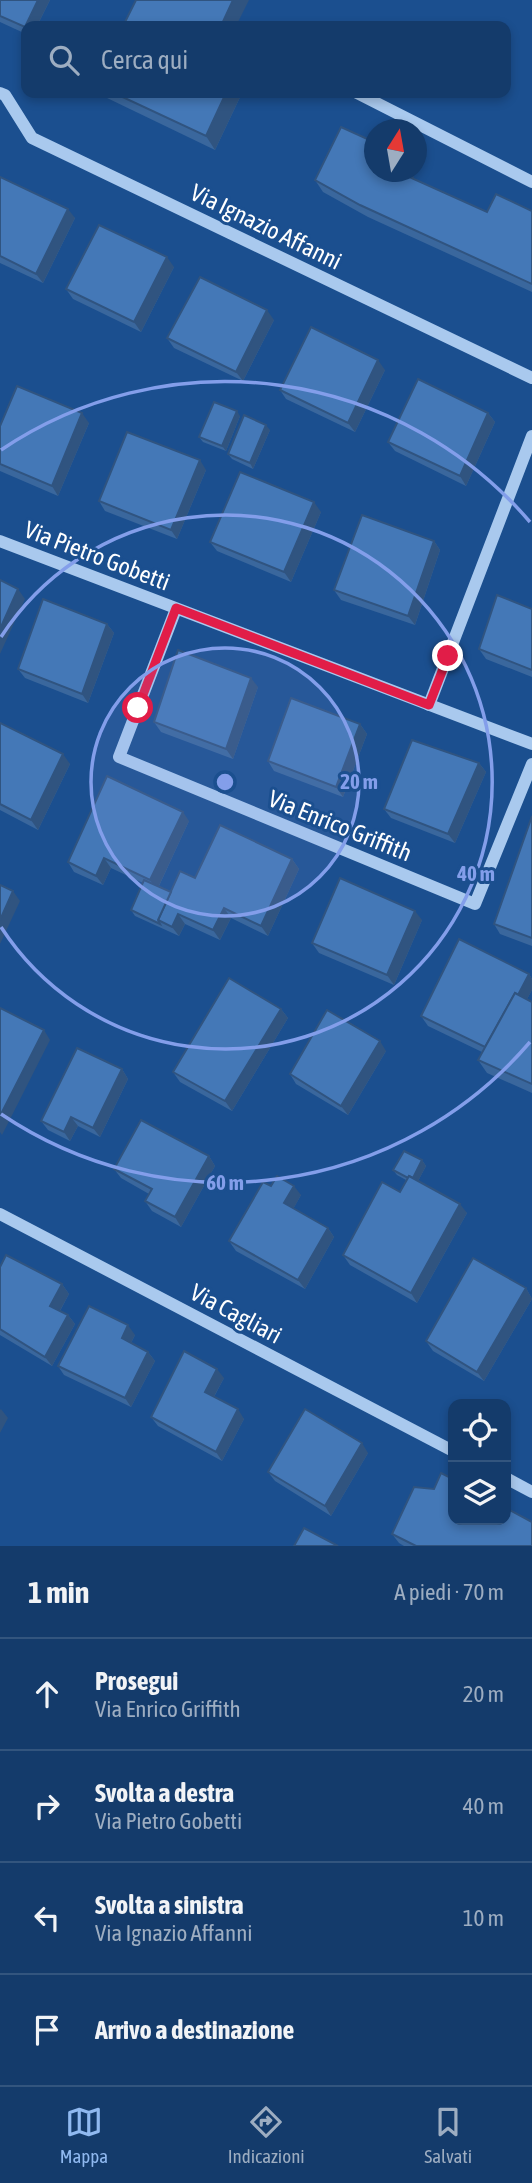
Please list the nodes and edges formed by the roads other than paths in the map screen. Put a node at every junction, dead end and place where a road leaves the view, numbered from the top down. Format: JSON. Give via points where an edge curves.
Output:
{"nodes":[{"id":1,"x":0,"y":93,"type":"edge"},
{"id":2,"x":367,"y":98,"type":"edge"},
{"id":3,"x":532,"y":182,"type":"edge"},
{"id":4,"x":532,"y":378,"type":"edge"},
{"id":5,"x":532,"y":436,"type":"edge"},
{"id":6,"x":0,"y":541,"type":"edge"},
{"id":7,"x":176,"y":608,"type":"junction"},
{"id":8,"x":429,"y":705,"type":"junction"},
{"id":9,"x":532,"y":744,"type":"edge"},
{"id":10,"x":532,"y":764,"type":"edge"},
{"id":11,"x":0,"y":1214,"type":"edge"},
{"id":12,"x":448,"y":1448,"type":"edge"},
{"id":13,"x":511,"y":1481,"type":"edge"},
{"id":14,"x":532,"y":1492,"type":"edge"}],
"edges":[{"from":1,"to":4,"type":"street","name":"Via Ignazio Affanni","via":[[32,138]]},
{"from":2,"to":3,"type":"street"},
{"from":5,"to":8,"type":"street"},
{"from":6,"to":7,"type":"street","name":"Via Pietro Gobetti"},
{"from":7,"to":8,"type":"street","name":"Via Pietro Gobetti"},
{"from":7,"to":10,"type":"street","name":"Via Enrico Griffith","via":[[119,757],[474,904]]},
{"from":8,"to":9,"type":"street","name":"Via Pietro Gobetti"},
{"from":11,"to":12,"type":"street","name":"Via Cagliari"},
{"from":13,"to":14,"type":"street"}]}
